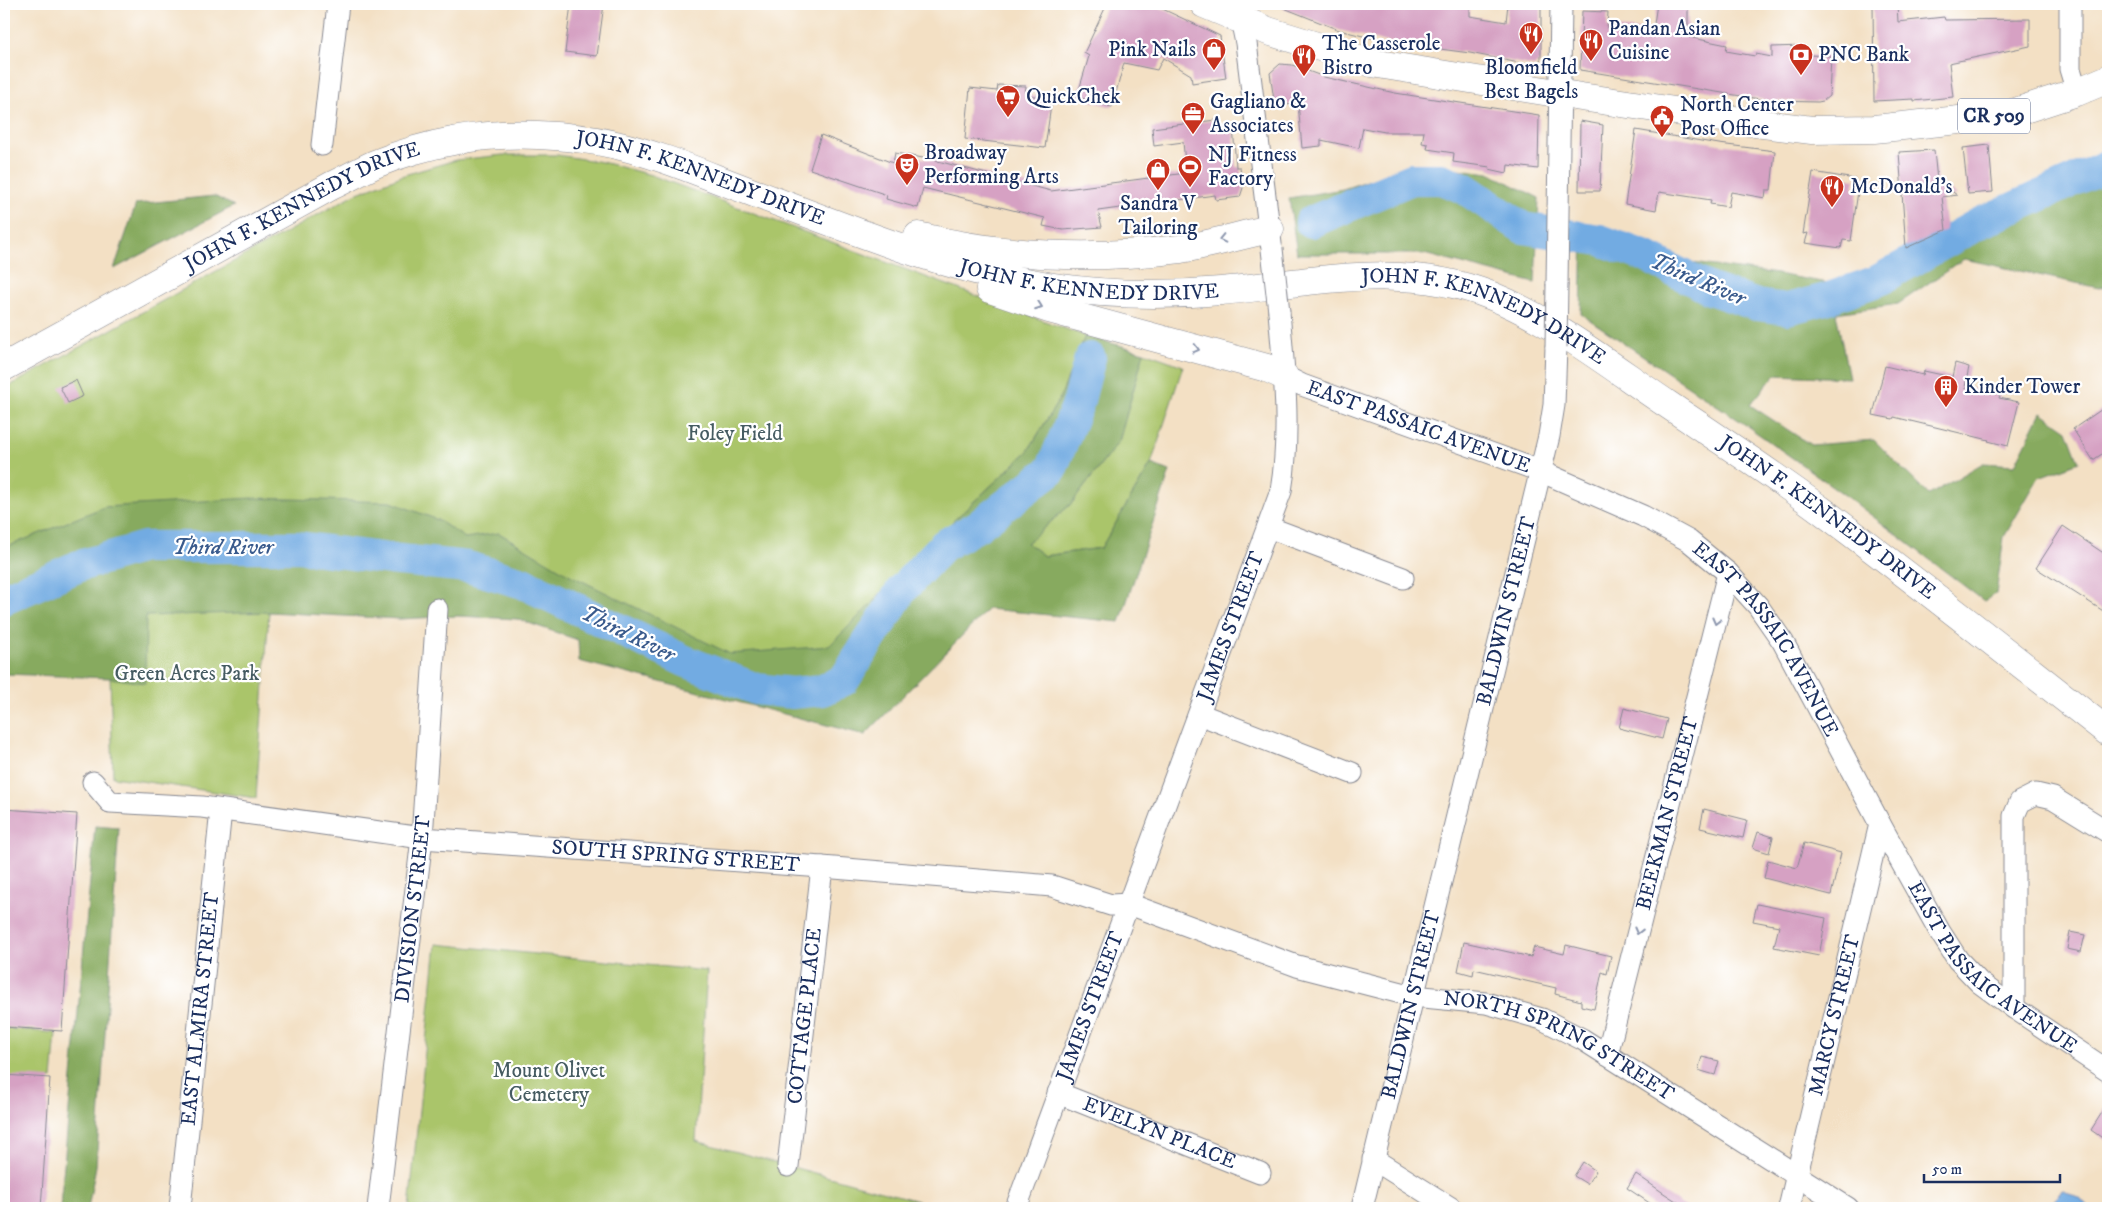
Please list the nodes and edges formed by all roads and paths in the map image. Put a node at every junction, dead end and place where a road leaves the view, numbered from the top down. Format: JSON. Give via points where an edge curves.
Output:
{"nodes":[{"id":1,"x":338,"y":4,"type":"edge"},
{"id":2,"x":1204,"y":4,"type":"edge"},
{"id":3,"x":1560,"y":4,"type":"edge"},
{"id":4,"x":2070,"y":4,"type":"edge"},
{"id":5,"x":1241,"y":11,"type":"edge"},
{"id":6,"x":2108,"y":79,"type":"edge"},
{"id":7,"x":2077,"y":92,"type":"junction"},
{"id":8,"x":1559,"y":94,"type":"junction"},
{"id":9,"x":322,"y":145,"type":"dead end"},
{"id":10,"x":816,"y":216,"type":"junction"},
{"id":11,"x":886,"y":228,"type":"junction"},
{"id":12,"x":1271,"y":239,"type":"junction"},
{"id":13,"x":4,"y":348,"type":"edge"},
{"id":14,"x":4,"y":367,"type":"edge"},
{"id":15,"x":1284,"y":376,"type":"junction"},
{"id":16,"x":1540,"y":471,"type":"junction"},
{"id":17,"x":1268,"y":527,"type":"junction"},
{"id":18,"x":1728,"y":573,"type":"junction"},
{"id":19,"x":1403,"y":578,"type":"dead end"},
{"id":20,"x":437,"y":609,"type":"dead end"},
{"id":21,"x":2108,"y":711,"type":"edge"},
{"id":22,"x":1198,"y":714,"type":"junction"},
{"id":23,"x":2108,"y":732,"type":"edge"},
{"id":24,"x":1352,"y":773,"type":"dead end"},
{"id":25,"x":93,"y":782,"type":"dead end"},
{"id":26,"x":222,"y":810,"type":"junction"},
{"id":27,"x":1880,"y":824,"type":"junction"},
{"id":28,"x":2108,"y":832,"type":"edge"},
{"id":29,"x":422,"y":838,"type":"junction"},
{"id":30,"x":822,"y":867,"type":"junction"},
{"id":31,"x":1129,"y":904,"type":"junction"},
{"id":32,"x":1413,"y":996,"type":"junction"},
{"id":33,"x":2014,"y":1008,"type":"junction"},
{"id":34,"x":1607,"y":1055,"type":"junction"},
{"id":35,"x":2108,"y":1070,"type":"edge"},
{"id":36,"x":1058,"y":1093,"type":"junction"},
{"id":37,"x":1374,"y":1159,"type":"junction"},
{"id":38,"x":788,"y":1166,"type":"dead end"},
{"id":39,"x":1260,"y":1173,"type":"dead end"},
{"id":40,"x":1797,"y":1176,"type":"junction"},
{"id":41,"x":180,"y":1208,"type":"edge"},
{"id":42,"x":378,"y":1208,"type":"edge"},
{"id":43,"x":1016,"y":1208,"type":"edge"},
{"id":44,"x":1362,"y":1208,"type":"edge"},
{"id":45,"x":1451,"y":1208,"type":"edge"},
{"id":46,"x":1788,"y":1208,"type":"edge"},
{"id":47,"x":1848,"y":1208,"type":"edge"}],
"edges":[{"from":1,"to":9,"type":"street"},
{"from":2,"to":5,"type":"main road","number":"CR 509"},
{"from":3,"to":8,"type":"street","name":"BALDWIN STREET"},
{"from":4,"to":7,"type":"street","via":[[2070,69]]},
{"from":5,"to":8,"type":"main road","number":"CR 509","via":[[1268,31],[1372,63]]},
{"from":5,"to":12,"type":"street","name":"JAMES STREET"},
{"from":6,"to":7,"type":"main road","number":"CR 509"},
{"from":7,"to":8,"type":"main road","number":"CR 509","via":[[2006,114],[1874,129],[1812,130]]},
{"from":8,"to":16,"type":"street","name":"BALDWIN STREET","bridge":true,"via":[[1554,405]]},
{"from":10,"to":14,"type":"main road","name":"JOHN F. KENNEDY DRIVE","via":[[661,158],[616,145],[582,138],[537,135],[457,140],[376,164],[331,186]]},
{"from":10,"to":15,"type":"main road","one_way":true,"via":[[894,254],[1049,309],[1261,366]]},
{"from":10,"to":23,"type":"main road","name":"JOHN F. KENNEDY DRIVE","via":[[948,263],[1056,287],[1169,294],[1374,275],[1447,282],[1488,294],[1521,309],[1561,334],[1782,483]]},
{"from":12,"to":11,"type":"main road","one_way":true,"via":[[1181,249],[1071,255],[992,251]]},
{"from":11,"to":13,"type":"main road","name":"JOHN F. KENNEDY DRIVE","via":[[667,143],[620,129],[584,122],[506,117],[454,124],[369,149]]},
{"from":11,"to":21,"type":"main road","name":"JOHN F. KENNEDY DRIVE","via":[[1007,264],[1104,275],[1219,273],[1374,259],[1450,266],[1494,279],[1529,295],[1570,320],[1776,458]]},
{"from":12,"to":15,"type":"street","name":"JAMES STREET","bridge":true},
{"from":15,"to":16,"type":"street","name":"EAST PASSAIC AVENUE"},
{"from":15,"to":17,"type":"street","name":"JAMES STREET","via":[[1285,467],[1281,491]]},
{"from":16,"to":18,"type":"street","name":"EAST PASSAIC AVENUE","via":[[1643,516],[1689,541]]},
{"from":16,"to":32,"type":"street","name":"BALDWIN STREET"},
{"from":17,"to":19,"type":"street"},
{"from":17,"to":22,"type":"street","name":"JAMES STREET"},
{"from":18,"to":27,"type":"street","name":"EAST PASSAIC AVENUE","via":[[1758,606],[1783,642]]},
{"from":18,"to":34,"type":"street","name":"BEEKMAN STREET","one_way":true},
{"from":20,"to":29,"type":"street","name":"DIVISION STREET"},
{"from":22,"to":24,"type":"street"},
{"from":22,"to":31,"type":"street","name":"JAMES STREET"},
{"from":25,"to":26,"type":"street","name":"SOUTH SPRING STREET","via":[[110,802]]},
{"from":26,"to":29,"type":"street","name":"SOUTH SPRING STREET"},
{"from":26,"to":41,"type":"street","name":"EAST ALMIRA STREET"},
{"from":27,"to":33,"type":"street","name":"EAST PASSAIC AVENUE","via":[[1958,960],[1980,983]]},
{"from":27,"to":40,"type":"street","name":"MARCY STREET"},
{"from":28,"to":33,"type":"street","via":[[2053,798],[2036,794],[2020,802],[2014,816]]},
{"from":29,"to":30,"type":"street","name":"SOUTH SPRING STREET"},
{"from":29,"to":42,"type":"street","name":"DIVISION STREET"},
{"from":30,"to":31,"type":"street","name":"SOUTH SPRING STREET","via":[[1052,886],[1111,905]]},
{"from":30,"to":38,"type":"street","name":"COTTAGE PLACE"},
{"from":31,"to":32,"type":"street","name":"NORTH SPRING STREET","via":[[1297,966]]},
{"from":31,"to":36,"type":"street","name":"JAMES STREET"},
{"from":32,"to":34,"type":"street","name":"NORTH SPRING STREET","via":[[1486,1003],[1542,1019]]},
{"from":32,"to":37,"type":"street","name":"BALDWIN STREET"},
{"from":33,"to":35,"type":"street","name":"EAST PASSAIC AVENUE"},
{"from":34,"to":40,"type":"street","name":"NORTH SPRING STREET"},
{"from":36,"to":39,"type":"street","name":"EVELYN PLACE"},
{"from":36,"to":43,"type":"street","name":"JAMES STREET"},
{"from":37,"to":44,"type":"street","name":"BALDWIN STREET"},
{"from":37,"to":45,"type":"street"},
{"from":40,"to":46,"type":"street","name":"MARCY STREET"},
{"from":40,"to":47,"type":"street","name":"NORTH SPRING STREET"}]}
